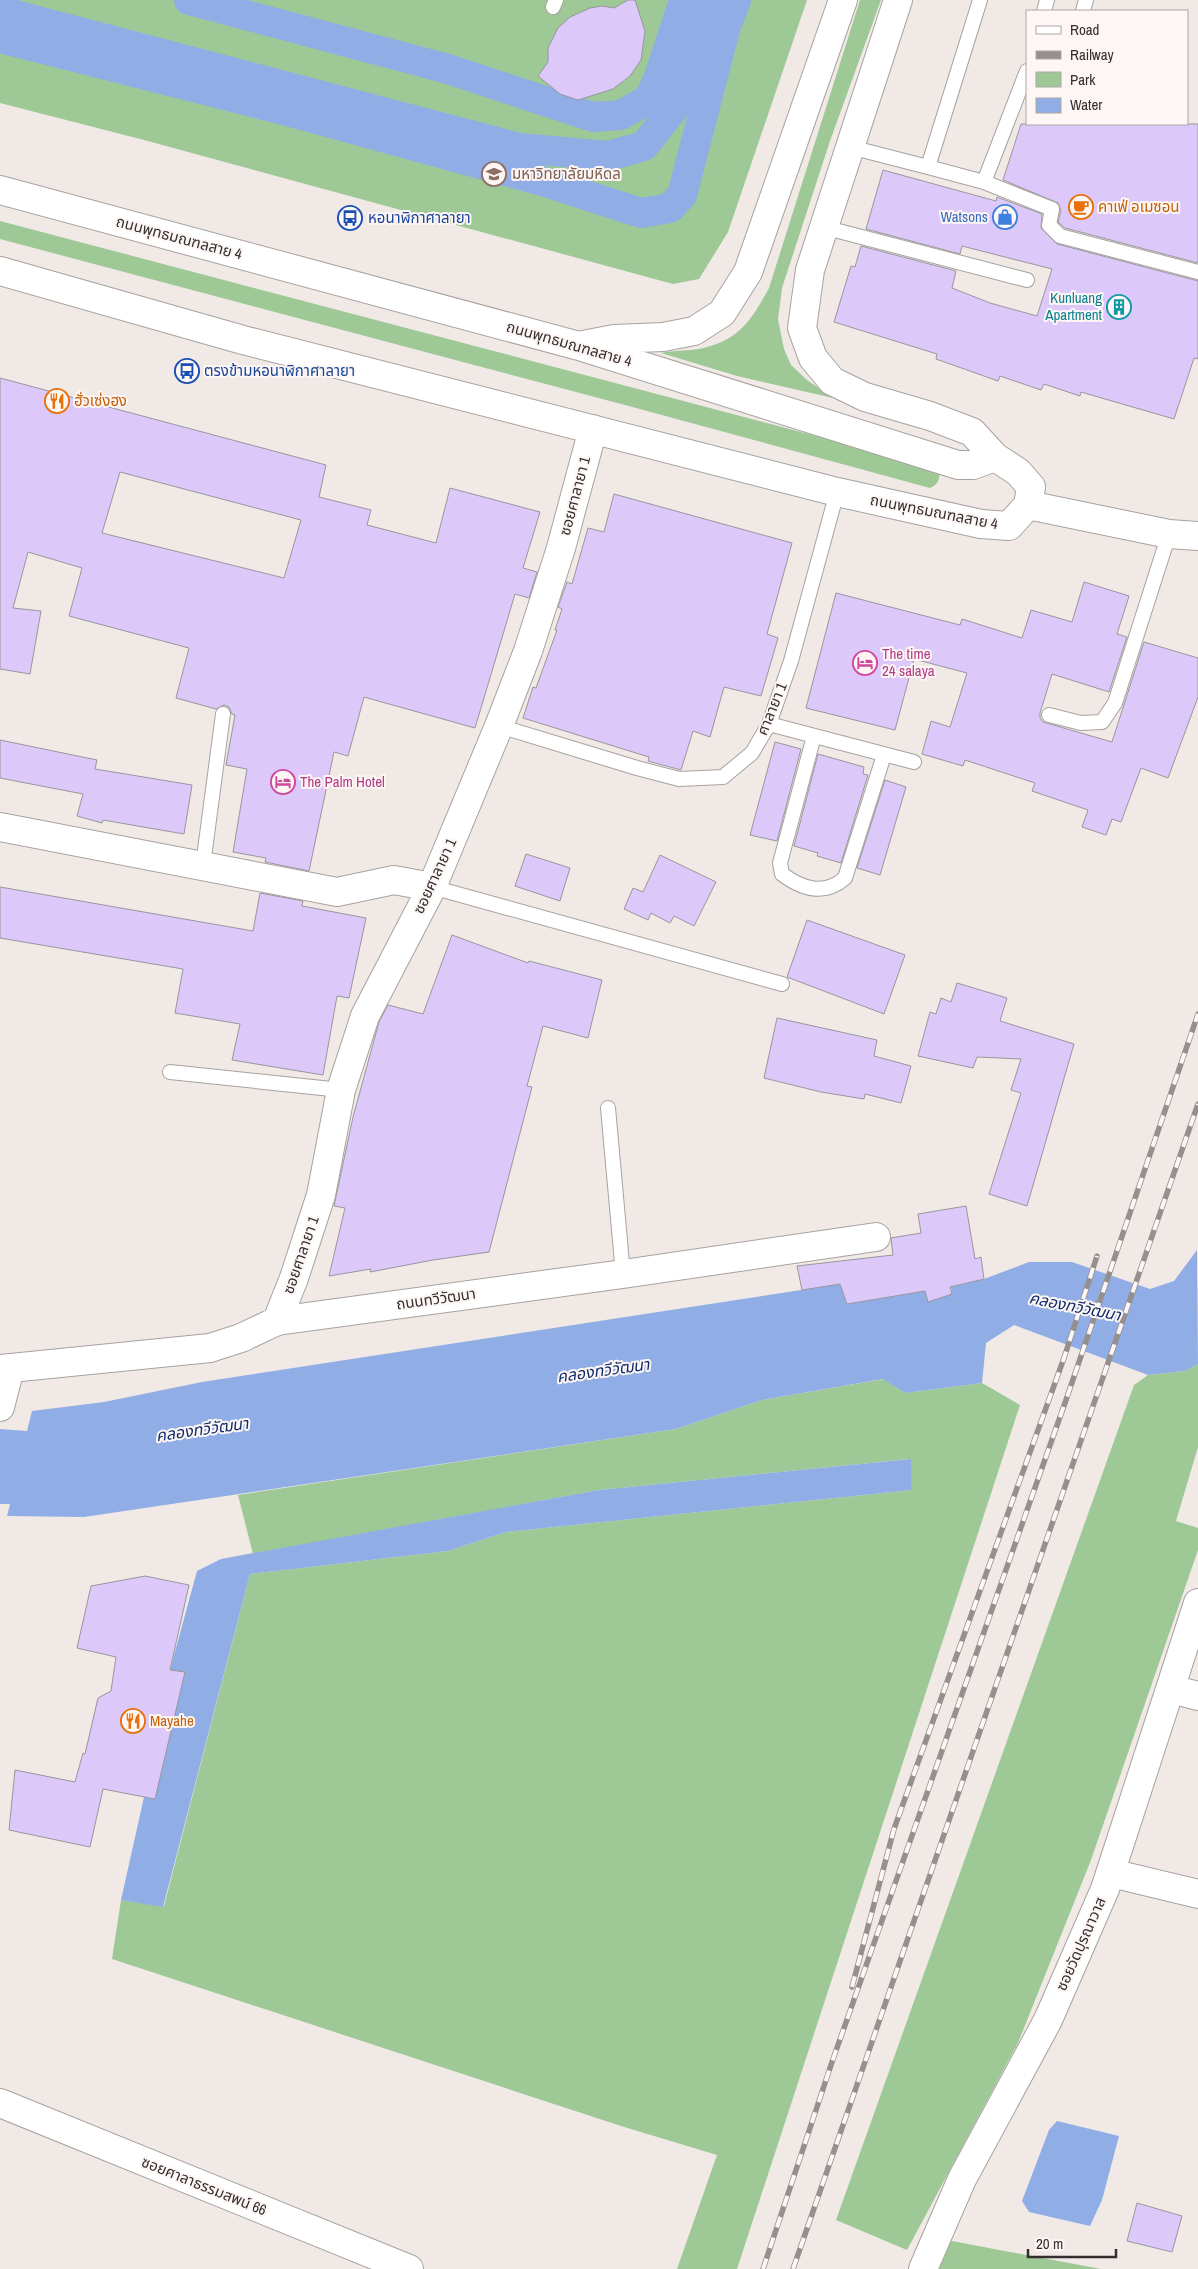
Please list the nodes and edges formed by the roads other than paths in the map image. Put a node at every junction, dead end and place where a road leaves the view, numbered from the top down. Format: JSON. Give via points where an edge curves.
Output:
{"nodes":[{"id":1,"x":842,"y":0,"type":"edge"},
{"id":2,"x":898,"y":0,"type":"edge"},
{"id":3,"x":980,"y":0,"type":"edge"},
{"id":4,"x":1026,"y":77,"type":"edge"},
{"id":5,"x":850,"y":148,"type":"junction"},
{"id":6,"x":928,"y":167,"type":"junction"},
{"id":7,"x":984,"y":182,"type":"junction"},
{"id":8,"x":0,"y":190,"type":"edge"},
{"id":9,"x":823,"y":227,"type":"junction"},
{"id":10,"x":0,"y":271,"type":"edge"},
{"id":11,"x":1198,"y":272,"type":"edge"},
{"id":12,"x":1027,"y":280,"type":"dead end"},
{"id":13,"x":579,"y":346,"type":"junction"},
{"id":14,"x":593,"y":429,"type":"junction"},
{"id":15,"x":994,"y":457,"type":"junction"},
{"id":16,"x":838,"y":492,"type":"junction"},
{"id":17,"x":1028,"y":505,"type":"junction"},
{"id":18,"x":1169,"y":534,"type":"junction"},
{"id":19,"x":1198,"y":536,"type":"edge"},
{"id":20,"x":223,"y":714,"type":"dead end"},
{"id":21,"x":1049,"y":715,"type":"dead end"},
{"id":22,"x":769,"y":724,"type":"junction"},
{"id":23,"x":499,"y":726,"type":"junction"},
{"id":24,"x":814,"y":736,"type":"junction"},
{"id":25,"x":884,"y":754,"type":"junction"},
{"id":26,"x":914,"y":762,"type":"dead end"},
{"id":27,"x":0,"y":827,"type":"edge"},
{"id":28,"x":203,"y":865,"type":"junction"},
{"id":29,"x":432,"y":887,"type":"junction"},
{"id":30,"x":782,"y":984,"type":"dead end"},
{"id":31,"x":170,"y":1072,"type":"dead end"},
{"id":32,"x":341,"y":1090,"type":"junction"},
{"id":33,"x":608,"y":1108,"type":"dead end"},
{"id":34,"x":876,"y":1237,"type":"dead end"},
{"id":35,"x":623,"y":1274,"type":"junction"},
{"id":36,"x":277,"y":1320,"type":"junction"},
{"id":37,"x":5,"y":1369,"type":"edge"},
{"id":38,"x":1,"y":1402,"type":"edge"},
{"id":39,"x":1198,"y":1603,"type":"edge"},
{"id":40,"x":1171,"y":1689,"type":"junction"},
{"id":41,"x":1198,"y":1696,"type":"edge"},
{"id":42,"x":1111,"y":1873,"type":"junction"},
{"id":43,"x":1198,"y":1894,"type":"edge"},
{"id":44,"x":0,"y":2103,"type":"edge"},
{"id":45,"x":409,"y":2269,"type":"edge"},
{"id":46,"x":923,"y":2269,"type":"edge"}],
"edges":[{"from":1,"to":13,"type":"main road","via":[[748,272],[722,313],[694,331]]},
{"from":2,"to":5,"type":"main road"},
{"from":3,"to":6,"type":"lane"},
{"from":4,"to":7,"type":"lane"},
{"from":5,"to":6,"type":"lane"},
{"from":5,"to":9,"type":"main road"},
{"from":6,"to":7,"type":"lane"},
{"from":7,"to":11,"type":"lane","via":[[1052,209],[1049,225],[1060,236]]},
{"from":8,"to":13,"type":"main road","name":"ถนนพุทธมณฑลสาย 4"},
{"from":9,"to":12,"type":"lane"},
{"from":9,"to":15,"type":"main road","via":[[810,270],[802,328],[812,358],[832,381],[865,397],[972,432]]},
{"from":10,"to":14,"type":"main road","name":"ถนนพุทธมณฑลสาย 4","via":[[252,343]]},
{"from":13,"to":15,"type":"main road","name":"ถนนพุทธมณฑลสาย 4","via":[[958,464],[973,465]]},
{"from":14,"to":16,"type":"main road","name":"ถนนพุทธมณฑลสาย 4"},
{"from":14,"to":23,"type":"main road","name":"ซอยศาลายา 1","via":[[561,548],[528,651]]},
{"from":15,"to":17,"type":"main road","via":[[1018,472],[1031,487]]},
{"from":16,"to":17,"type":"main road","name":"ถนนพุทธมณฑลสาย 4","via":[[990,525],[1009,526]]},
{"from":16,"to":22,"type":"lane","name":"ศาลายา 1","via":[[791,661]]},
{"from":17,"to":18,"type":"main road"},
{"from":18,"to":19,"type":"main road"},
{"from":18,"to":21,"type":"lane","via":[[1115,703],[1102,722],[1081,723]]},
{"from":20,"to":28,"type":"lane"},
{"from":22,"to":23,"type":"lane","name":"ศาลายา 1","via":[[752,753],[723,777],[679,779]]},
{"from":22,"to":24,"type":"lane"},
{"from":23,"to":29,"type":"main road","name":"ซอยศาลายา 1"},
{"from":24,"to":25,"type":"lane"},
{"from":24,"to":25,"type":"lane","via":[[780,863],[782,874],[794,883],[818,891],[836,886],[845,878]]},
{"from":25,"to":26,"type":"lane"},
{"from":27,"to":28,"type":"main road"},
{"from":28,"to":29,"type":"main road","via":[[337,892],[394,880]]},
{"from":29,"to":30,"type":"lane"},
{"from":29,"to":32,"type":"main road","name":"ซอยศาลายา 1","via":[[365,1016]]},
{"from":31,"to":32,"type":"lane"},
{"from":32,"to":36,"type":"main road","name":"ซอยศาลายา 1","via":[[321,1196]]},
{"from":33,"to":35,"type":"lane"},
{"from":34,"to":35,"type":"main road","name":"ถนนทวีวัฒนา"},
{"from":35,"to":36,"type":"main road","name":"ถนนทวีวัฒนา"},
{"from":36,"to":37,"type":"main road","name":"ถนนทวีวัฒนา","via":[[241,1338],[210,1348]]},
{"from":37,"to":38,"type":"main road"},
{"from":39,"to":40,"type":"main road","name":"ซอยวัดปุรณาวาส"},
{"from":40,"to":41,"type":"main road"},
{"from":40,"to":42,"type":"main road","name":"ซอยวัดปุรณาวาส"},
{"from":42,"to":43,"type":"main road"},
{"from":42,"to":46,"type":"main road","name":"ซอยวัดปุรณาวาส","via":[[1048,2020],[962,2180]]},
{"from":44,"to":45,"type":"main road","name":"ซอยศาลาธรรมสพน์ 66"}]}
